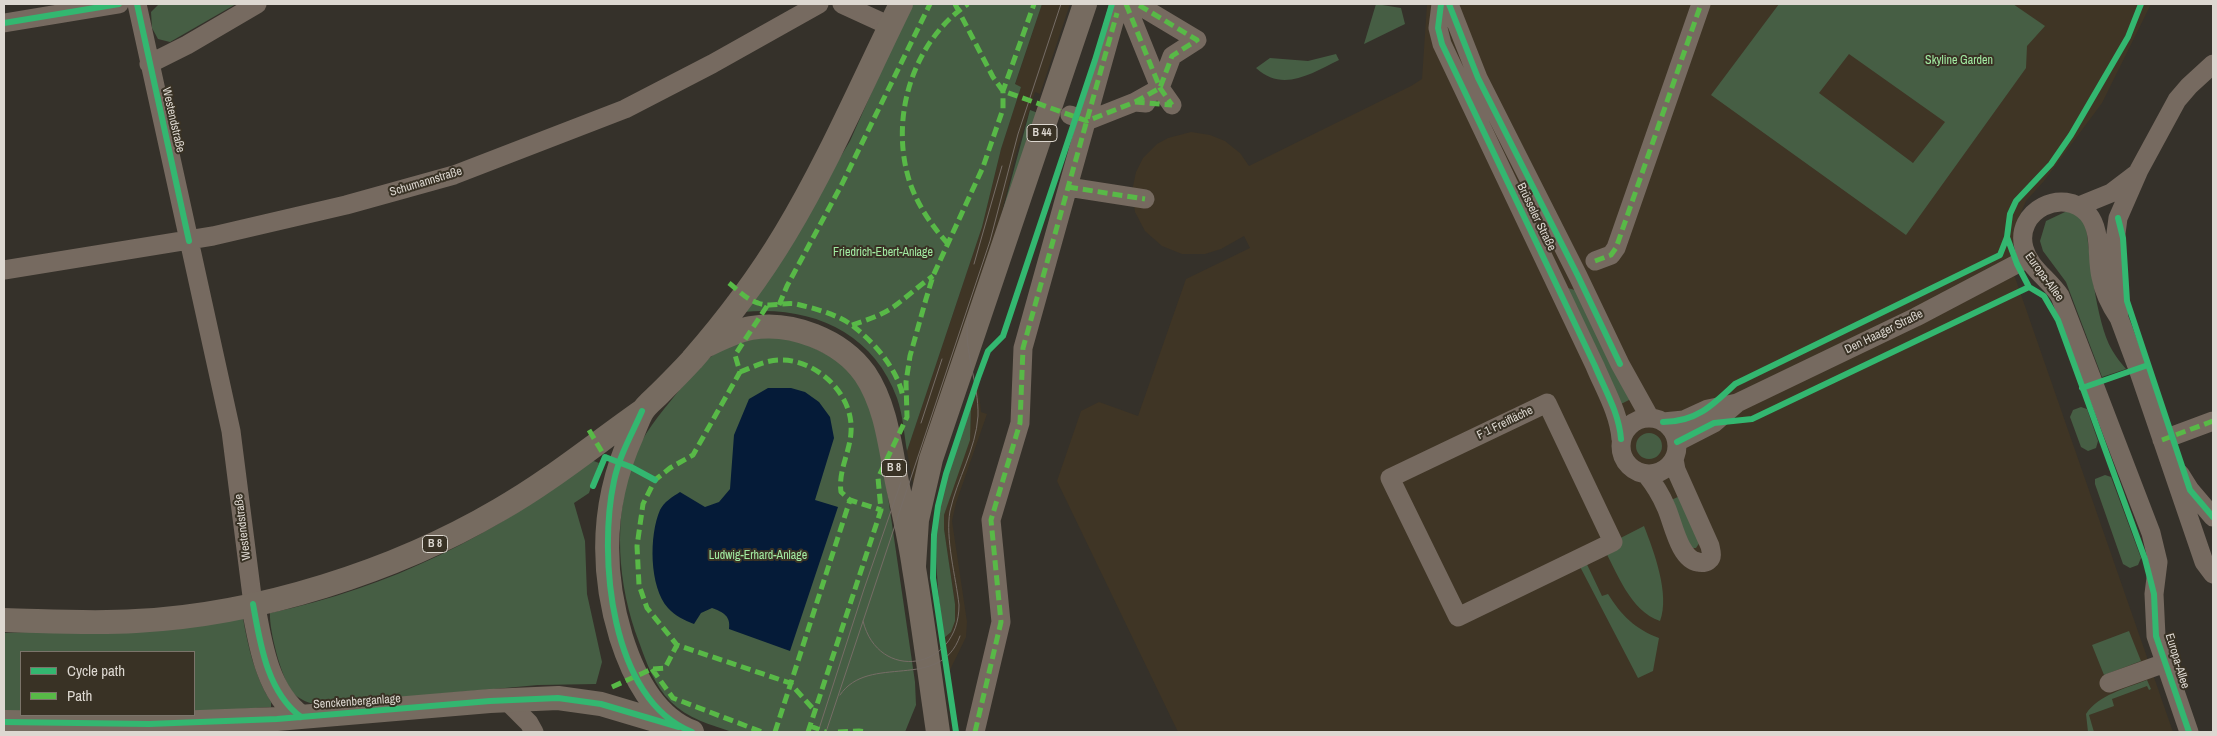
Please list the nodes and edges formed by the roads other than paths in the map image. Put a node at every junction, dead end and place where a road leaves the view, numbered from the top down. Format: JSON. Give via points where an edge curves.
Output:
{"nodes":[{"id":1,"x":118,"y":4,"type":"edge"},
{"id":2,"x":137,"y":4,"type":"edge"},
{"id":3,"x":257,"y":4,"type":"edge"},
{"id":4,"x":819,"y":4,"type":"edge"},
{"id":5,"x":842,"y":4,"type":"edge"},
{"id":6,"x":901,"y":4,"type":"edge"},
{"id":7,"x":1084,"y":4,"type":"edge"},
{"id":8,"x":1119,"y":4,"type":"edge"},
{"id":9,"x":1126,"y":4,"type":"edge"},
{"id":10,"x":1137,"y":4,"type":"edge"},
{"id":11,"x":1441,"y":4,"type":"edge"},
{"id":12,"x":1449,"y":4,"type":"edge"},
{"id":13,"x":1701,"y":4,"type":"edge"},
{"id":14,"x":4,"y":23,"type":"edge"},
{"id":15,"x":890,"y":26,"type":"junction"},
{"id":16,"x":149,"y":64,"type":"junction"},
{"id":17,"x":2213,"y":64,"type":"edge"},
{"id":18,"x":1145,"y":94,"type":"junction"},
{"id":19,"x":1079,"y":118,"type":"junction"},
{"id":20,"x":2139,"y":170,"type":"junction"},
{"id":21,"x":1068,"y":187,"type":"junction"},
{"id":22,"x":1145,"y":199,"type":"dead end"},
{"id":23,"x":2079,"y":206,"type":"junction"},
{"id":24,"x":189,"y":241,"type":"junction"},
{"id":25,"x":2028,"y":258,"type":"junction"},
{"id":26,"x":1546,"y":261,"type":"junction"},
{"id":27,"x":1595,"y":261,"type":"dead end"},
{"id":28,"x":4,"y":270,"type":"edge"},
{"id":29,"x":1578,"y":276,"type":"junction"},
{"id":30,"x":2119,"y":318,"type":"junction"},
{"id":31,"x":704,"y":346,"type":"junction"},
{"id":32,"x":1737,"y":403,"type":"junction"},
{"id":33,"x":642,"y":411,"type":"junction"},
{"id":34,"x":1656,"y":420,"type":"junction"},
{"id":35,"x":2213,"y":421,"type":"edge"},
{"id":36,"x":1621,"y":439,"type":"junction"},
{"id":37,"x":2162,"y":440,"type":"junction"},
{"id":38,"x":1675,"y":451,"type":"junction"},
{"id":39,"x":1646,"y":474,"type":"junction"},
{"id":40,"x":2213,"y":517,"type":"edge"},
{"id":41,"x":914,"y":566,"type":"junction"},
{"id":42,"x":2213,"y":574,"type":"edge"},
{"id":43,"x":253,"y":604,"type":"junction"},
{"id":44,"x":1458,"y":617,"type":"joint"},
{"id":45,"x":4,"y":620,"type":"edge"},
{"id":46,"x":2165,"y":663,"type":"junction"},
{"id":47,"x":2109,"y":684,"type":"dead end"},
{"id":48,"x":507,"y":701,"type":"junction"},
{"id":49,"x":934,"y":704,"type":"junction"},
{"id":50,"x":301,"y":717,"type":"junction"},
{"id":51,"x":4,"y":722,"type":"edge"},
{"id":52,"x":685,"y":730,"type":"edge"},
{"id":53,"x":534,"y":732,"type":"edge"},
{"id":54,"x":920,"y":732,"type":"edge"},
{"id":55,"x":938,"y":732,"type":"edge"},
{"id":56,"x":974,"y":732,"type":"edge"},
{"id":57,"x":2189,"y":732,"type":"edge"}],
"edges":[{"from":1,"to":14,"type":"street"},
{"from":2,"to":16,"type":"street","name":"Westendstraße"},
{"from":3,"to":16,"type":"street"},
{"from":4,"to":24,"type":"street","name":"Schumannstraße","via":[[633,104],[545,141],[454,175],[346,206]]},
{"from":5,"to":15,"type":"street"},
{"from":6,"to":15,"type":"main road"},
{"from":7,"to":41,"type":"main road","number":"B 44","via":[[932,460],[917,520]]},
{"from":8,"to":19,"type":"street"},
{"from":9,"to":18,"type":"street"},
{"from":10,"to":18,"type":"street","via":[[1197,40],[1172,56]]},
{"from":11,"to":26,"type":"street","name":"Brüsseler Straße","via":[[1438,28],[1442,44]]},
{"from":12,"to":29,"type":"street","name":"Brüsseler Straße","via":[[1478,78]]},
{"from":13,"to":27,"type":"street","via":[[1616,248],[1610,255]]},
{"from":15,"to":31,"type":"main road","via":[[815,183],[750,288]]},
{"from":16,"to":24,"type":"street","name":"Westendstraße"},
{"from":17,"to":20,"type":"street","via":[[2178,100]]},
{"from":18,"to":19,"type":"street"},
{"from":19,"to":21,"type":"street"},
{"from":20,"to":23,"type":"street","via":[[2111,193]]},
{"from":20,"to":30,"type":"street","via":[[2118,218],[2115,241]]},
{"from":21,"to":22,"type":"street"},
{"from":21,"to":56,"type":"street","via":[[1023,348],[1020,423],[991,520],[1001,622]]},
{"from":23,"to":25,"type":"street","name":"Europa-Allee","via":[[2060,201],[2041,206],[2031,215],[2022,238]]},
{"from":23,"to":30,"type":"street","via":[[2095,224],[2102,283],[2106,298]]},
{"from":24,"to":28,"type":"street","name":"Schumannstraße"},
{"from":24,"to":43,"type":"street","name":"Westendstraße","via":[[231,431]]},
{"from":25,"to":32,"type":"street","name":"Den Haager Straße","via":[[1916,317]]},
{"from":25,"to":46,"type":"street","name":"Europa-Allee","via":[[2054,286],[2062,301],[2151,533],[2158,562],[2154,594],[2156,636]]},
{"from":26,"to":29,"type":"street","via":[[1561,276]]},
{"from":26,"to":36,"type":"street","name":"Brüsseler Straße","via":[[1616,413]]},
{"from":29,"to":34,"type":"street","name":"Brüsseler Straße","via":[[1620,364]]},
{"from":30,"to":37,"type":"street"},
{"from":31,"to":33,"type":"main road","number":"B 8"},
{"from":31,"to":41,"type":"main road","number":"B 8","via":[[751,328],[792,330],[840,350],[865,374],[883,414]]},
{"from":32,"to":34,"type":"street","name":"Den Haager Straße","via":[[1708,409],[1684,420]]},
{"from":32,"to":38,"type":"street","name":"Den Haager Straße"},
{"from":33,"to":43,"type":"main road","number":"B 8","via":[[518,499],[465,529],[405,558],[343,581]]},
{"from":33,"to":52,"type":"main road","via":[[619,462],[610,504],[609,586],[620,634],[636,676],[670,721]]},
{"from":34,"to":36,"type":"street","via":[[1638,420],[1631,424]]},
{"from":34,"to":38,"type":"street","via":[[1669,427]]},
{"from":35,"to":37,"type":"street"},
{"from":36,"to":39,"type":"street","via":[[1621,449],[1629,466]]},
{"from":37,"to":40,"type":"street","via":[[2190,490]]},
{"from":37,"to":42,"type":"street","via":[[2204,562]]},
{"from":38,"to":39,"type":"street","via":[[1662,471]]},
{"from":38,"to":39,"type":"street","via":[[1676,470],[1710,546],[1712,555],[1709,560],[1694,562],[1685,554],[1666,508]]},
{"from":41,"to":49,"type":"main road","number":"B 8"},
{"from":43,"to":45,"type":"main road","number":"B 8","via":[[136,622]]},
{"from":43,"to":50,"type":"main road","name":"Westendstraße","via":[[270,674],[282,698]]},
{"from":44,"to":44,"type":"street","name":"F 1 Freifläche","via":[[1613,542],[1546,403],[1390,478]]},
{"from":46,"to":47,"type":"street"},
{"from":46,"to":57,"type":"street","name":"Europa-Allee"},
{"from":48,"to":50,"type":"main road","name":"Senckenberganlage"},
{"from":48,"to":52,"type":"main road","name":"Senckenberganlage","via":[[558,698],[583,701]]},
{"from":48,"to":53,"type":"street"},
{"from":49,"to":54,"type":"main road"},
{"from":49,"to":55,"type":"main road","number":"B 8"},
{"from":50,"to":51,"type":"main road","name":"Senckenberganlage","via":[[149,724]]}]}
